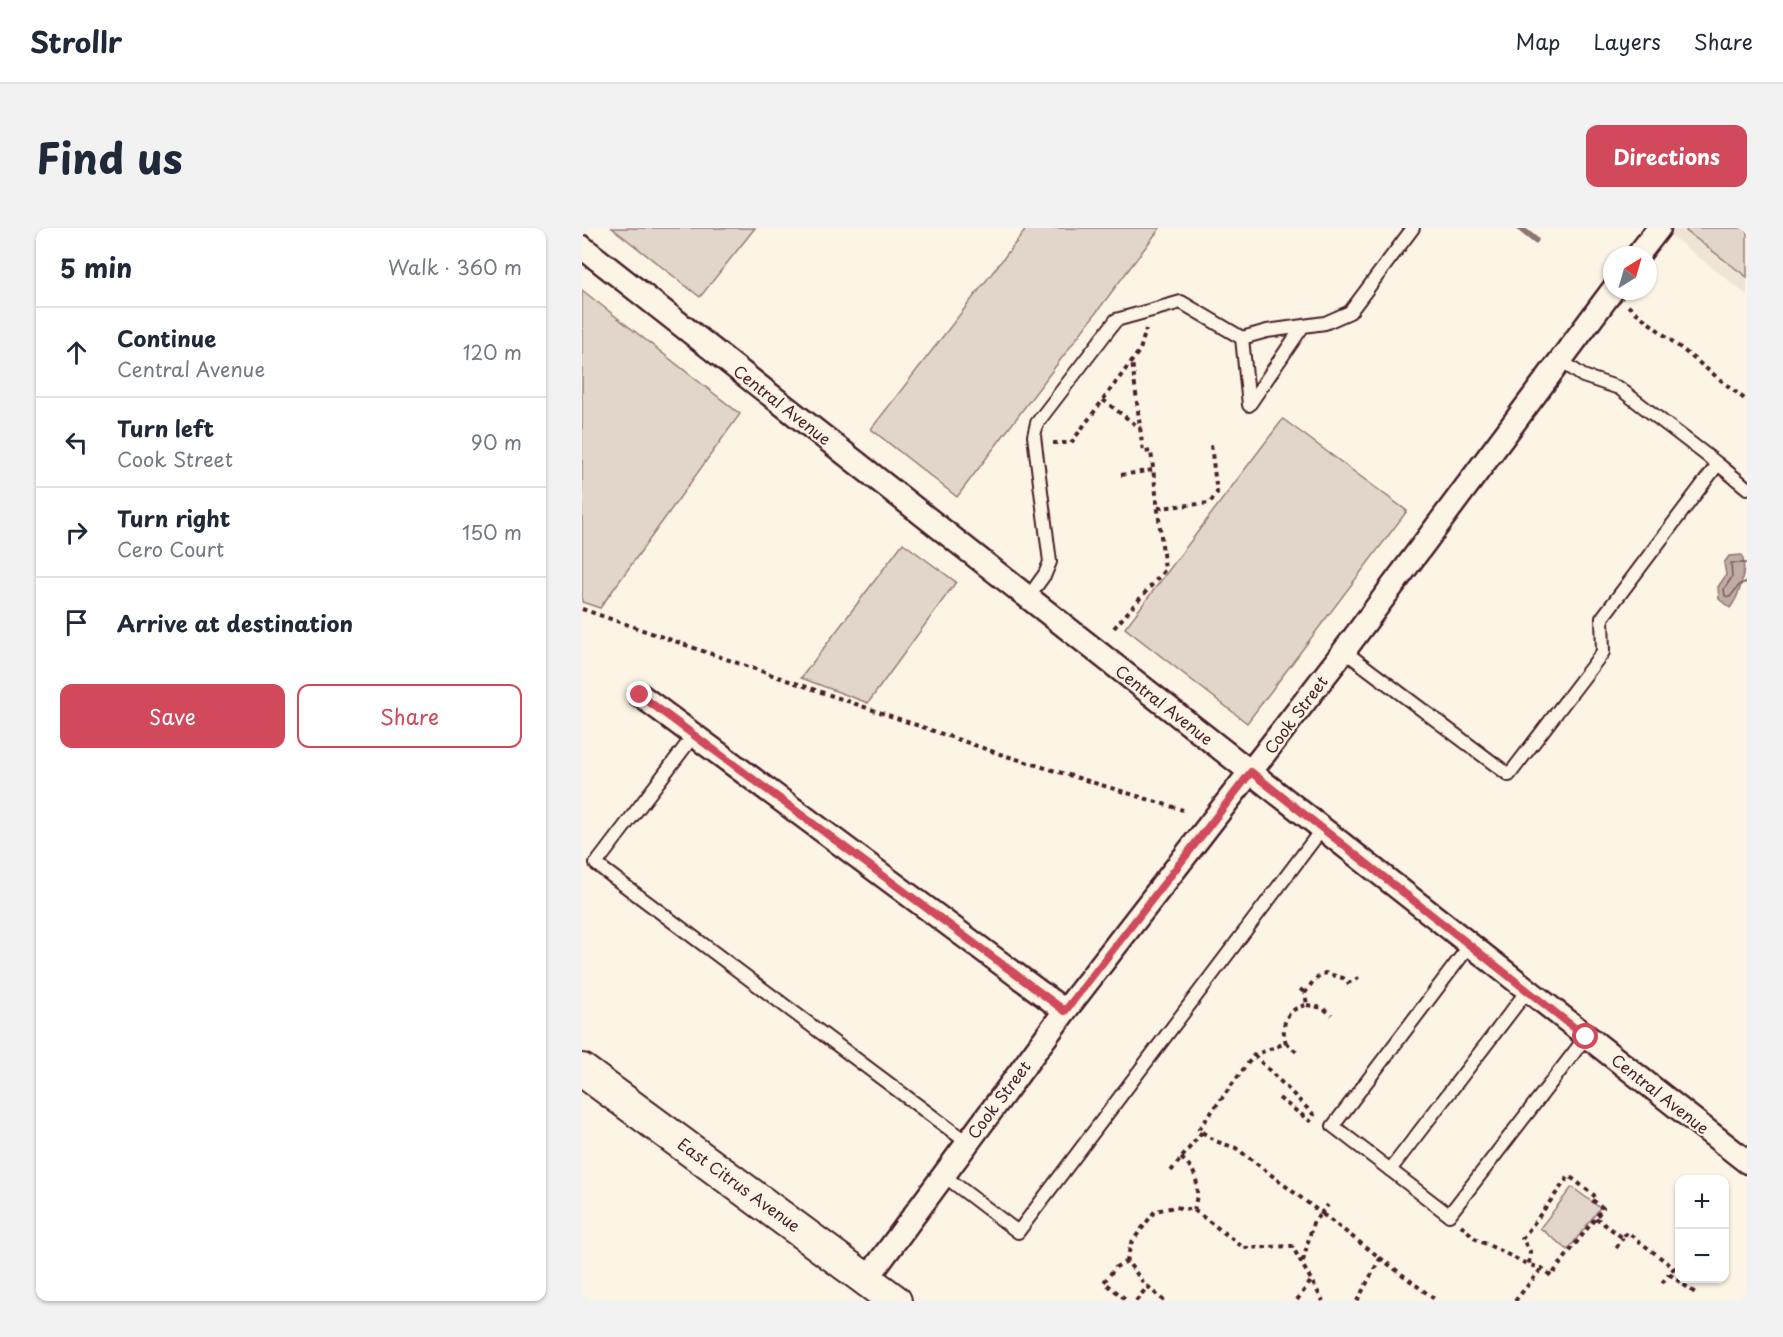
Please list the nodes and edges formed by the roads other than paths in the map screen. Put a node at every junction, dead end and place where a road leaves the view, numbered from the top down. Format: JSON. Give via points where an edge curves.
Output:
{"nodes":[{"id":1,"x":1413,"y":228,"type":"edge"},
{"id":2,"x":1659,"y":228,"type":"edge"},
{"id":3,"x":1645,"y":246,"type":"edge"},
{"id":4,"x":582,"y":248,"type":"edge"},
{"id":5,"x":1605,"y":300,"type":"edge"},
{"id":6,"x":1303,"y":326,"type":"junction"},
{"id":7,"x":1242,"y":338,"type":"junction"},
{"id":8,"x":1560,"y":360,"type":"junction"},
{"id":9,"x":1718,"y":464,"type":"junction"},
{"id":10,"x":1747,"y":488,"type":"edge"},
{"id":11,"x":1027,"y":599,"type":"junction"},
{"id":12,"x":1344,"y":651,"type":"junction"},
{"id":13,"x":640,"y":695,"type":"dead end"},
{"id":14,"x":694,"y":735,"type":"junction"},
{"id":15,"x":1251,"y":772,"type":"junction"},
{"id":16,"x":1322,"y":828,"type":"junction"},
{"id":17,"x":1470,"y":945,"type":"junction"},
{"id":18,"x":1527,"y":991,"type":"junction"},
{"id":19,"x":1065,"y":1011,"type":"junction"},
{"id":20,"x":1586,"y":1037,"type":"junction"},
{"id":21,"x":582,"y":1070,"type":"edge"},
{"id":22,"x":968,"y":1143,"type":"junction"},
{"id":23,"x":1747,"y":1162,"type":"edge"},
{"id":24,"x":1390,"y":1170,"type":"junction"},
{"id":25,"x":943,"y":1175,"type":"junction"},
{"id":26,"x":867,"y":1279,"type":"junction"},
{"id":27,"x":895,"y":1301,"type":"edge"}],
"edges":[{"from":1,"to":6,"type":"lane","via":[[1350,312],[1325,323]]},
{"from":2,"to":3,"type":"street"},
{"from":4,"to":11,"type":"street","name":"Central Avenue"},
{"from":5,"to":8,"type":"street","name":"Cook Street"},
{"from":6,"to":7,"type":"lane"},
{"from":6,"to":7,"type":"lane","via":[[1249,405]]},
{"from":7,"to":11,"type":"lane","via":[[1181,302],[1116,320],[1037,423],[1034,436],[1050,562]]},
{"from":8,"to":9,"type":"lane","via":[[1583,376],[1619,388]]},
{"from":8,"to":12,"type":"street","name":"Cook Street"},
{"from":9,"to":10,"type":"lane"},
{"from":9,"to":12,"type":"lane","via":[[1602,618],[1603,652],[1509,775]]},
{"from":11,"to":15,"type":"street","name":"Central Avenue"},
{"from":12,"to":15,"type":"street","name":"Cook Street"},
{"from":13,"to":14,"type":"street"},
{"from":14,"to":19,"type":"street"},
{"from":14,"to":22,"type":"lane","via":[[596,864]]},
{"from":15,"to":16,"type":"street","name":"Central Avenue"},
{"from":15,"to":19,"type":"street","name":"Cook Street"},
{"from":16,"to":17,"type":"street","name":"Central Avenue"},
{"from":16,"to":25,"type":"lane","via":[[1018,1232]]},
{"from":17,"to":18,"type":"street","name":"Central Avenue"},
{"from":17,"to":24,"type":"lane","via":[[1333,1126]]},
{"from":18,"to":20,"type":"street","name":"Central Avenue"},
{"from":18,"to":24,"type":"lane"},
{"from":19,"to":22,"type":"street","name":"Cook Street"},
{"from":20,"to":23,"type":"street","name":"Central Avenue"},
{"from":20,"to":24,"type":"lane","via":[[1449,1215]]},
{"from":21,"to":26,"type":"main road","name":"East Citrus Avenue"},
{"from":22,"to":25,"type":"street","name":"Cook Street"},
{"from":25,"to":26,"type":"street","name":"Cook Street"},
{"from":26,"to":27,"type":"main road","name":"East Citrus Avenue"}]}
